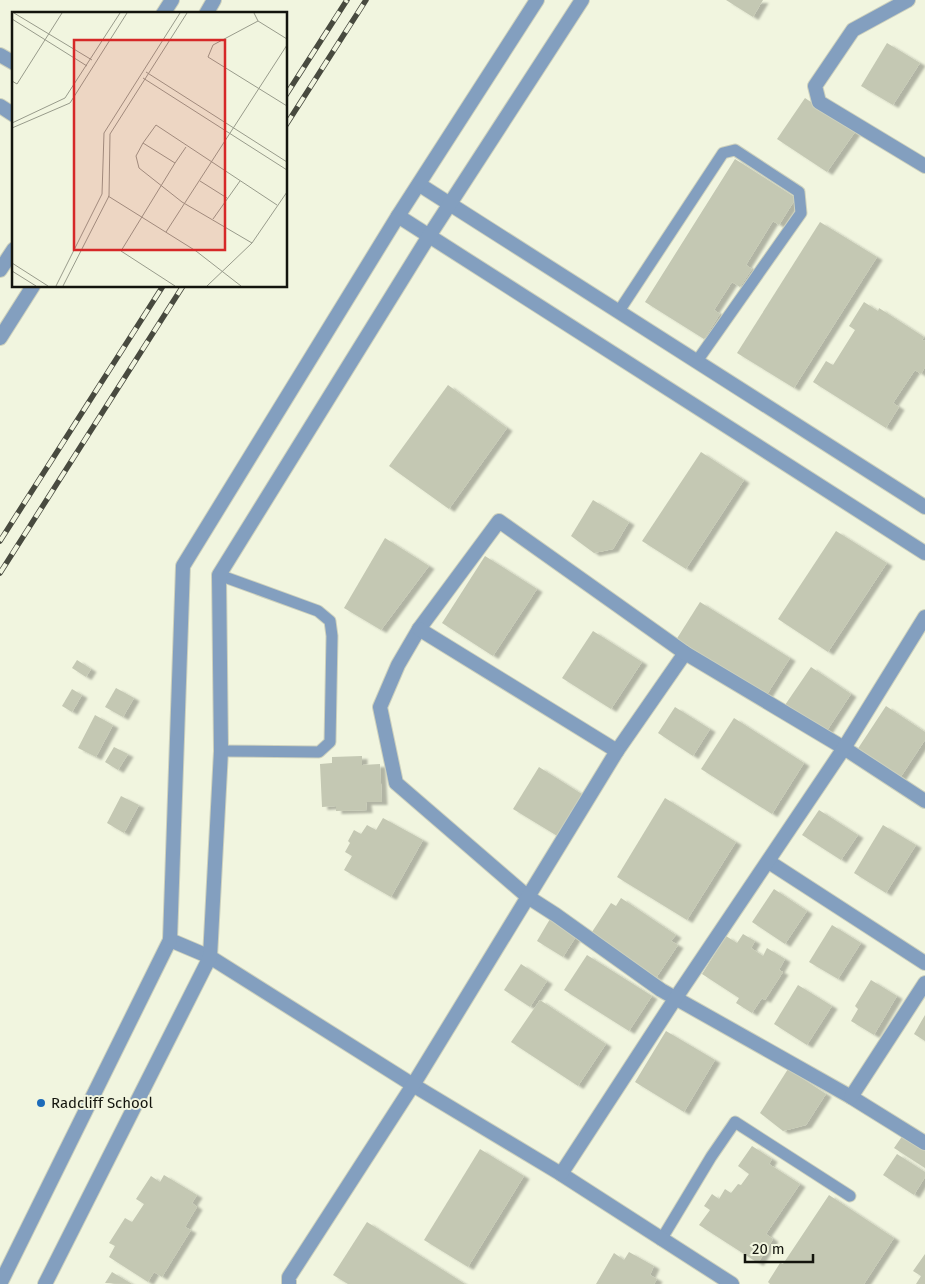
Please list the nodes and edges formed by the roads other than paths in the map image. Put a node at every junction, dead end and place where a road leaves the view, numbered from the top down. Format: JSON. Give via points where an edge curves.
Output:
{"nodes":[{"id":1,"x":172,"y":0,"type":"edge"},
{"id":2,"x":214,"y":0,"type":"edge"},
{"id":3,"x":537,"y":0,"type":"edge"},
{"id":4,"x":582,"y":0,"type":"edge"},
{"id":5,"x":908,"y":0,"type":"edge"},
{"id":6,"x":164,"y":12,"type":"edge"},
{"id":7,"x":207,"y":12,"type":"edge"},
{"id":8,"x":0,"y":55,"type":"edge"},
{"id":9,"x":12,"y":62,"type":"edge"},
{"id":10,"x":0,"y":106,"type":"edge"},
{"id":11,"x":12,"y":114,"type":"edge"},
{"id":12,"x":925,"y":166,"type":"edge"},
{"id":13,"x":420,"y":184,"type":"junction"},
{"id":14,"x":450,"y":204,"type":"junction"},
{"id":15,"x":398,"y":216,"type":"junction"},
{"id":16,"x":429,"y":236,"type":"junction"},
{"id":17,"x":12,"y":252,"type":"edge"},
{"id":18,"x":0,"y":270,"type":"edge"},
{"id":19,"x":32,"y":288,"type":"edge"},
{"id":20,"x":618,"y":312,"type":"junction"},
{"id":21,"x":0,"y":338,"type":"edge"},
{"id":22,"x":697,"y":361,"type":"junction"},
{"id":23,"x":925,"y":507,"type":"edge"},
{"id":24,"x":925,"y":553,"type":"edge"},
{"id":25,"x":219,"y":574,"type":"junction"},
{"id":26,"x":925,"y":617,"type":"edge"},
{"id":27,"x":419,"y":629,"type":"junction"},
{"id":28,"x":685,"y":652,"type":"junction"},
{"id":29,"x":844,"y":748,"type":"junction"},
{"id":30,"x":220,"y":751,"type":"junction"},
{"id":31,"x":617,"y":751,"type":"junction"},
{"id":32,"x":925,"y":801,"type":"edge"},
{"id":33,"x":769,"y":862,"type":"junction"},
{"id":34,"x":528,"y":897,"type":"junction"},
{"id":35,"x":170,"y":940,"type":"junction"},
{"id":36,"x":210,"y":957,"type":"junction"},
{"id":37,"x":925,"y":963,"type":"edge"},
{"id":38,"x":925,"y":983,"type":"edge"},
{"id":39,"x":675,"y":999,"type":"junction"},
{"id":40,"x":413,"y":1085,"type":"junction"},
{"id":41,"x":851,"y":1097,"type":"junction"},
{"id":42,"x":925,"y":1143,"type":"edge"},
{"id":43,"x":561,"y":1174,"type":"junction"},
{"id":44,"x":850,"y":1196,"type":"dead end"},
{"id":45,"x":661,"y":1240,"type":"junction"},
{"id":46,"x":0,"y":1284,"type":"edge"},
{"id":47,"x":45,"y":1284,"type":"edge"},
{"id":48,"x":289,"y":1284,"type":"edge"},
{"id":49,"x":732,"y":1284,"type":"edge"}],
"edges":[{"from":1,"to":6,"type":"street"},
{"from":2,"to":7,"type":"street"},
{"from":3,"to":13,"type":"street"},
{"from":4,"to":14,"type":"street"},
{"from":5,"to":12,"type":"street","via":[[853,30],[815,86],[819,102]]},
{"from":8,"to":9,"type":"street"},
{"from":10,"to":11,"type":"street"},
{"from":13,"to":14,"type":"street"},
{"from":13,"to":15,"type":"street"},
{"from":14,"to":16,"type":"street"},
{"from":14,"to":20,"type":"street"},
{"from":15,"to":16,"type":"street"},
{"from":15,"to":35,"type":"street","via":[[182,566]]},
{"from":16,"to":24,"type":"street"},
{"from":16,"to":25,"type":"street"},
{"from":17,"to":18,"type":"street"},
{"from":19,"to":21,"type":"street"},
{"from":20,"to":22,"type":"street"},
{"from":20,"to":22,"type":"lane","via":[[723,153],[735,150],[799,192],[801,212]]},
{"from":22,"to":23,"type":"street"},
{"from":25,"to":30,"type":"street"},
{"from":25,"to":30,"type":"lane","via":[[318,611],[330,621],[332,636],[330,742],[319,752]]},
{"from":26,"to":29,"type":"street"},
{"from":27,"to":28,"type":"street","via":[[499,521]]},
{"from":27,"to":31,"type":"street"},
{"from":27,"to":34,"type":"street","via":[[398,665],[380,707],[396,783]]},
{"from":28,"to":29,"type":"street"},
{"from":28,"to":31,"type":"street"},
{"from":29,"to":32,"type":"street"},
{"from":29,"to":33,"type":"street"},
{"from":30,"to":36,"type":"street"},
{"from":31,"to":34,"type":"street"},
{"from":33,"to":37,"type":"street"},
{"from":33,"to":39,"type":"street"},
{"from":34,"to":39,"type":"street"},
{"from":34,"to":40,"type":"street"},
{"from":35,"to":36,"type":"street"},
{"from":35,"to":46,"type":"street"},
{"from":36,"to":40,"type":"street"},
{"from":36,"to":47,"type":"street"},
{"from":38,"to":41,"type":"street"},
{"from":39,"to":41,"type":"street"},
{"from":39,"to":43,"type":"street"},
{"from":40,"to":43,"type":"street"},
{"from":40,"to":48,"type":"street","via":[[289,1277]]},
{"from":41,"to":42,"type":"street"},
{"from":43,"to":45,"type":"street"},
{"from":44,"to":45,"type":"lane","via":[[735,1122]]},
{"from":45,"to":49,"type":"street"}]}
